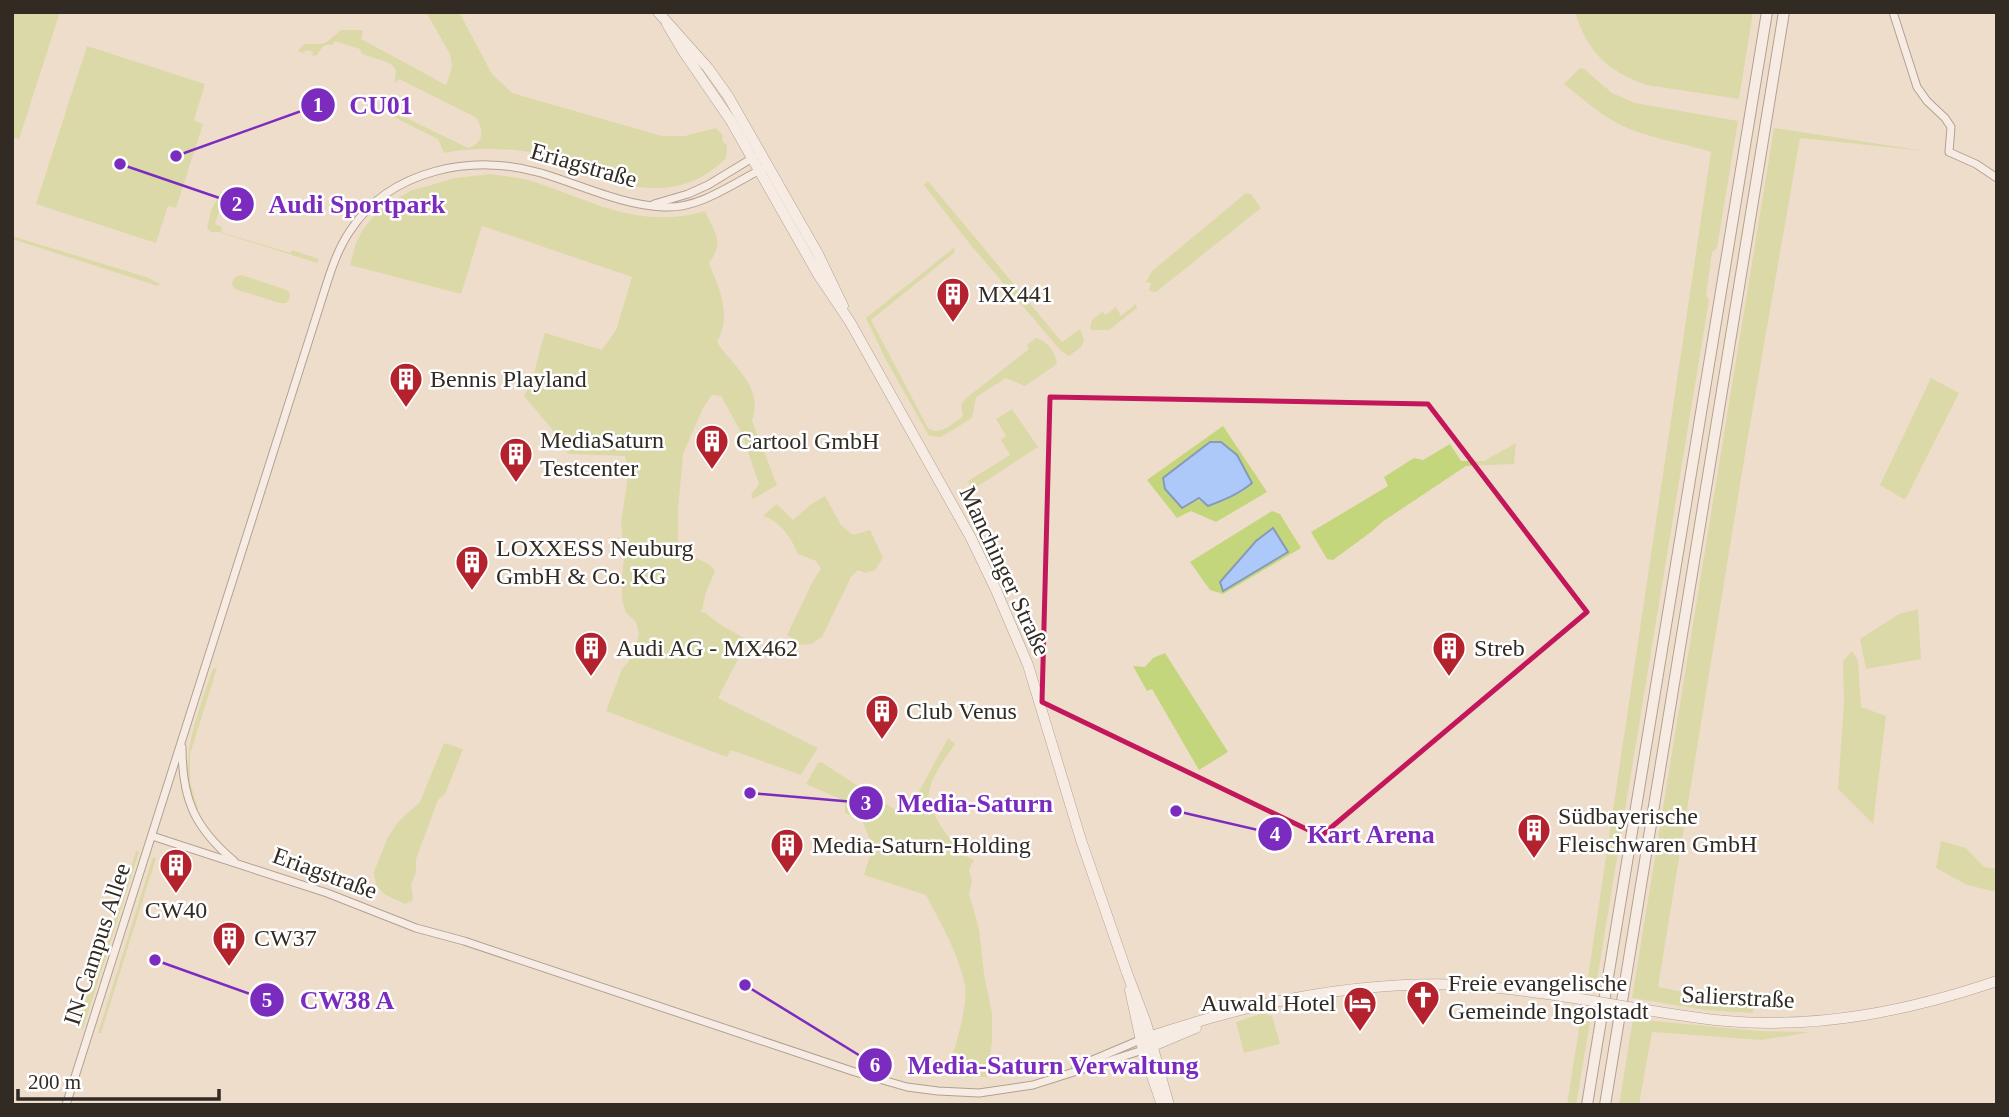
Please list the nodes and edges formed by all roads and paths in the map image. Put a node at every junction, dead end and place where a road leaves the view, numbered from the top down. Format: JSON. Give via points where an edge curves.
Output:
{"nodes":[{"id":1,"x":658,"y":12,"type":"edge"},
{"id":2,"x":1767,"y":12,"type":"edge"},
{"id":3,"x":1784,"y":12,"type":"edge"},
{"id":4,"x":1893,"y":12,"type":"edge"},
{"id":5,"x":757,"y":156,"type":"junction"},
{"id":6,"x":763,"y":168,"type":"junction"},
{"id":7,"x":1997,"y":178,"type":"edge"},
{"id":8,"x":650,"y":205,"type":"junction"},
{"id":9,"x":183,"y":739,"type":"junction"},
{"id":10,"x":152,"y":836,"type":"junction"},
{"id":11,"x":239,"y":865,"type":"junction"},
{"id":12,"x":1997,"y":981,"type":"edge"},
{"id":13,"x":1147,"y":1043,"type":"junction"},
{"id":14,"x":66,"y":1105,"type":"edge"},
{"id":15,"x":1162,"y":1105,"type":"edge"},
{"id":16,"x":1169,"y":1105,"type":"edge"},
{"id":17,"x":1587,"y":1105,"type":"edge"},
{"id":18,"x":1605,"y":1105,"type":"edge"}],
"edges":[{"from":1,"to":5,"type":"main road"},
{"from":2,"to":17,"type":"highway"},
{"from":3,"to":18,"type":"highway"},
{"from":4,"to":7,"type":"street","via":[[1917,88],[1951,127],[1949,152]]},
{"from":5,"to":6,"type":"main road"},
{"from":5,"to":8,"type":"street","name":"Eriagstraße","via":[[708,185]]},
{"from":6,"to":8,"type":"street","name":"Eriagstraße","via":[[702,200],[666,208]]},
{"from":6,"to":13,"type":"main road","name":"Manchinger Straße","via":[[971,538],[1018,641]]},
{"from":8,"to":9,"type":"street","name":"Eriagstraße","via":[[539,173],[472,165],[425,174],[399,186],[360,217],[335,260]]},
{"from":9,"to":10,"type":"street"},
{"from":9,"to":11,"type":"street","via":[[183,782],[193,814]]},
{"from":10,"to":11,"type":"street","name":"Eriagstraße"},
{"from":10,"to":14,"type":"street","name":"IN-Campus Allee"},
{"from":11,"to":13,"type":"street","name":"Eriagstraße","via":[[416,928],[923,1090],[979,1093],[1033,1085],[1112,1051]]},
{"from":12,"to":13,"type":"main road","name":"Salierstraße","bridge":true,"via":[[1871,1015],[1763,1023],[1463,985],[1400,986],[1275,1001]]},
{"from":13,"to":15,"type":"main road","name":"Manchinger Straße"},
{"from":13,"to":16,"type":"main road","name":"Manchinger Straße"}]}
